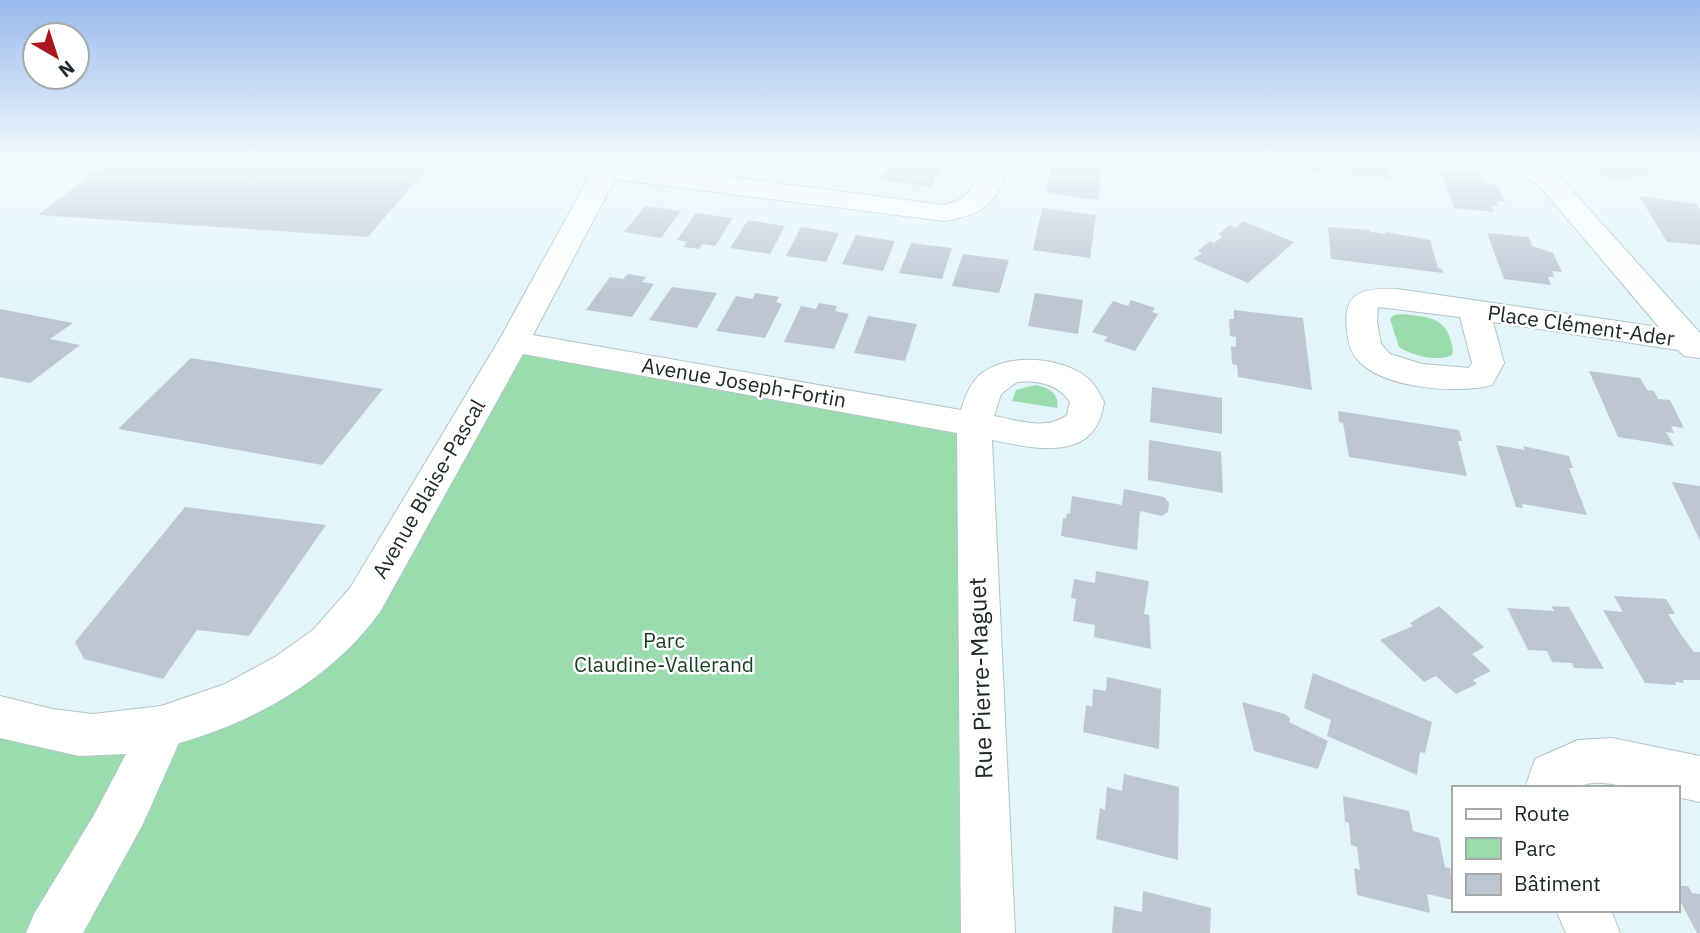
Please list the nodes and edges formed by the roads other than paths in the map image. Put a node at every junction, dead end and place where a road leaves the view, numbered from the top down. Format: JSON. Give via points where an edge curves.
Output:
{"nodes":[{"id":1,"x":587,"y":207,"type":"edge"},
{"id":2,"x":891,"y":207,"type":"edge"},
{"id":3,"x":969,"y":207,"type":"edge"},
{"id":4,"x":1572,"y":207,"type":"edge"},
{"id":5,"x":1474,"y":311,"type":"dead end"},
{"id":6,"x":514,"y":342,"type":"junction"},
{"id":7,"x":1696,"y":346,"type":"edge"},
{"id":8,"x":974,"y":424,"type":"joint"},
{"id":9,"x":0,"y":717,"type":"edge"},
{"id":10,"x":162,"y":727,"type":"junction"},
{"id":11,"x":1700,"y":779,"type":"edge"},
{"id":12,"x":1549,"y":786,"type":"edge"},
{"id":13,"x":1584,"y":912,"type":"edge"},
{"id":14,"x":53,"y":933,"type":"edge"},
{"id":15,"x":988,"y":933,"type":"edge"},
{"id":16,"x":1593,"y":933,"type":"edge"}],
"edges":[{"from":1,"to":6,"type":"street","name":"Avenue Blaise-Pascal"},
{"from":2,"to":3,"type":"street","via":[[944,213]]},
{"from":4,"to":7,"type":"street"},
{"from":5,"to":7,"type":"street","name":"Place Clément-Ader"},
{"from":6,"to":8,"type":"street","name":"Avenue Joseph-Fortin"},
{"from":6,"to":10,"type":"street","name":"Avenue Blaise-Pascal","via":[[365,600],[344,627],[315,654],[274,681]]},
{"from":8,"to":15,"type":"street","name":"Rue Pierre-Maguet"},
{"from":9,"to":10,"type":"street","name":"Avenue Blaise-Pascal","via":[[77,734]]},
{"from":10,"to":14,"type":"street","via":[[114,831]]},
{"from":11,"to":12,"type":"street","via":[[1612,760],[1578,762],[1552,775]]},
{"from":13,"to":16,"type":"street"}]}
